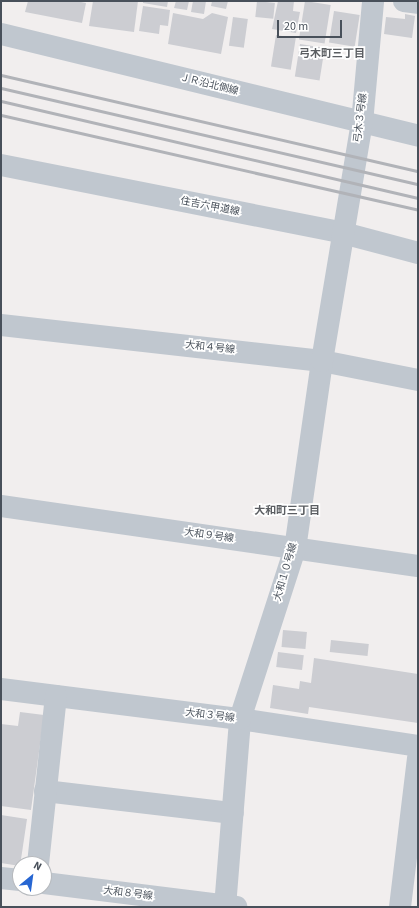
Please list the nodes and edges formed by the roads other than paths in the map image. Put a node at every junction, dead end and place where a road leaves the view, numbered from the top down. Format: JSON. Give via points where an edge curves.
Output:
{"nodes":[{"id":1,"x":373,"y":1,"type":"edge"},
{"id":2,"x":404,"y":1,"type":"edge"},
{"id":3,"x":418,"y":4,"type":"edge"},
{"id":4,"x":1,"y":34,"type":"edge"},
{"id":5,"x":362,"y":123,"type":"junction"},
{"id":6,"x":418,"y":136,"type":"edge"},
{"id":7,"x":1,"y":164,"type":"edge"},
{"id":8,"x":343,"y":233,"type":"junction"},
{"id":9,"x":418,"y":253,"type":"edge"},
{"id":10,"x":1,"y":325,"type":"edge"},
{"id":11,"x":322,"y":361,"type":"junction"},
{"id":12,"x":418,"y":380,"type":"edge"},
{"id":13,"x":1,"y":506,"type":"edge"},
{"id":14,"x":295,"y":549,"type":"junction"},
{"id":15,"x":418,"y":566,"type":"edge"},
{"id":16,"x":1,"y":689,"type":"edge"},
{"id":17,"x":56,"y":696,"type":"junction"},
{"id":18,"x":240,"y":720,"type":"junction"},
{"id":19,"x":418,"y":746,"type":"edge"},
{"id":20,"x":418,"y":758,"type":"edge"},
{"id":21,"x":46,"y":791,"type":"junction"},
{"id":22,"x":233,"y":813,"type":"junction"},
{"id":23,"x":39,"y":856,"type":"edge"},
{"id":24,"x":1,"y":878,"type":"edge"},
{"id":25,"x":12,"y":879,"type":"edge"},
{"id":26,"x":52,"y":884,"type":"edge"},
{"id":27,"x":229,"y":907,"type":"edge"},
{"id":28,"x":400,"y":907,"type":"edge"}],
"edges":[{"from":1,"to":5,"type":"street","name":"弓木３号線"},
{"from":2,"to":3,"type":"street"},
{"from":4,"to":5,"type":"street","name":"ＪＲ沿北側線"},
{"from":5,"to":6,"type":"street","name":"ＪＲ沿北側線"},
{"from":5,"to":8,"type":"street","name":"弓木３号線"},
{"from":7,"to":8,"type":"street","name":"住吉六甲道線"},
{"from":8,"to":9,"type":"street","name":"住吉六甲道線"},
{"from":8,"to":11,"type":"street","name":"大和１０号線"},
{"from":10,"to":11,"type":"street","name":"大和４号線"},
{"from":11,"to":12,"type":"street","name":"大和４号線"},
{"from":11,"to":14,"type":"street","name":"大和１０号線"},
{"from":13,"to":14,"type":"street","name":"大和９号線"},
{"from":14,"to":15,"type":"street","name":"大和９号線"},
{"from":14,"to":18,"type":"street","name":"大和１０号線"},
{"from":16,"to":17,"type":"street","name":"大和３号線"},
{"from":17,"to":18,"type":"street","name":"大和３号線"},
{"from":17,"to":21,"type":"street"},
{"from":18,"to":19,"type":"street","name":"大和３号線"},
{"from":18,"to":22,"type":"street","name":"大和１０号線"},
{"from":20,"to":28,"type":"street"},
{"from":21,"to":22,"type":"street"},
{"from":21,"to":23,"type":"street"},
{"from":22,"to":27,"type":"street","name":"大和１０号線"},
{"from":24,"to":25,"type":"street"},
{"from":26,"to":27,"type":"street","name":"大和８号線"}]}
